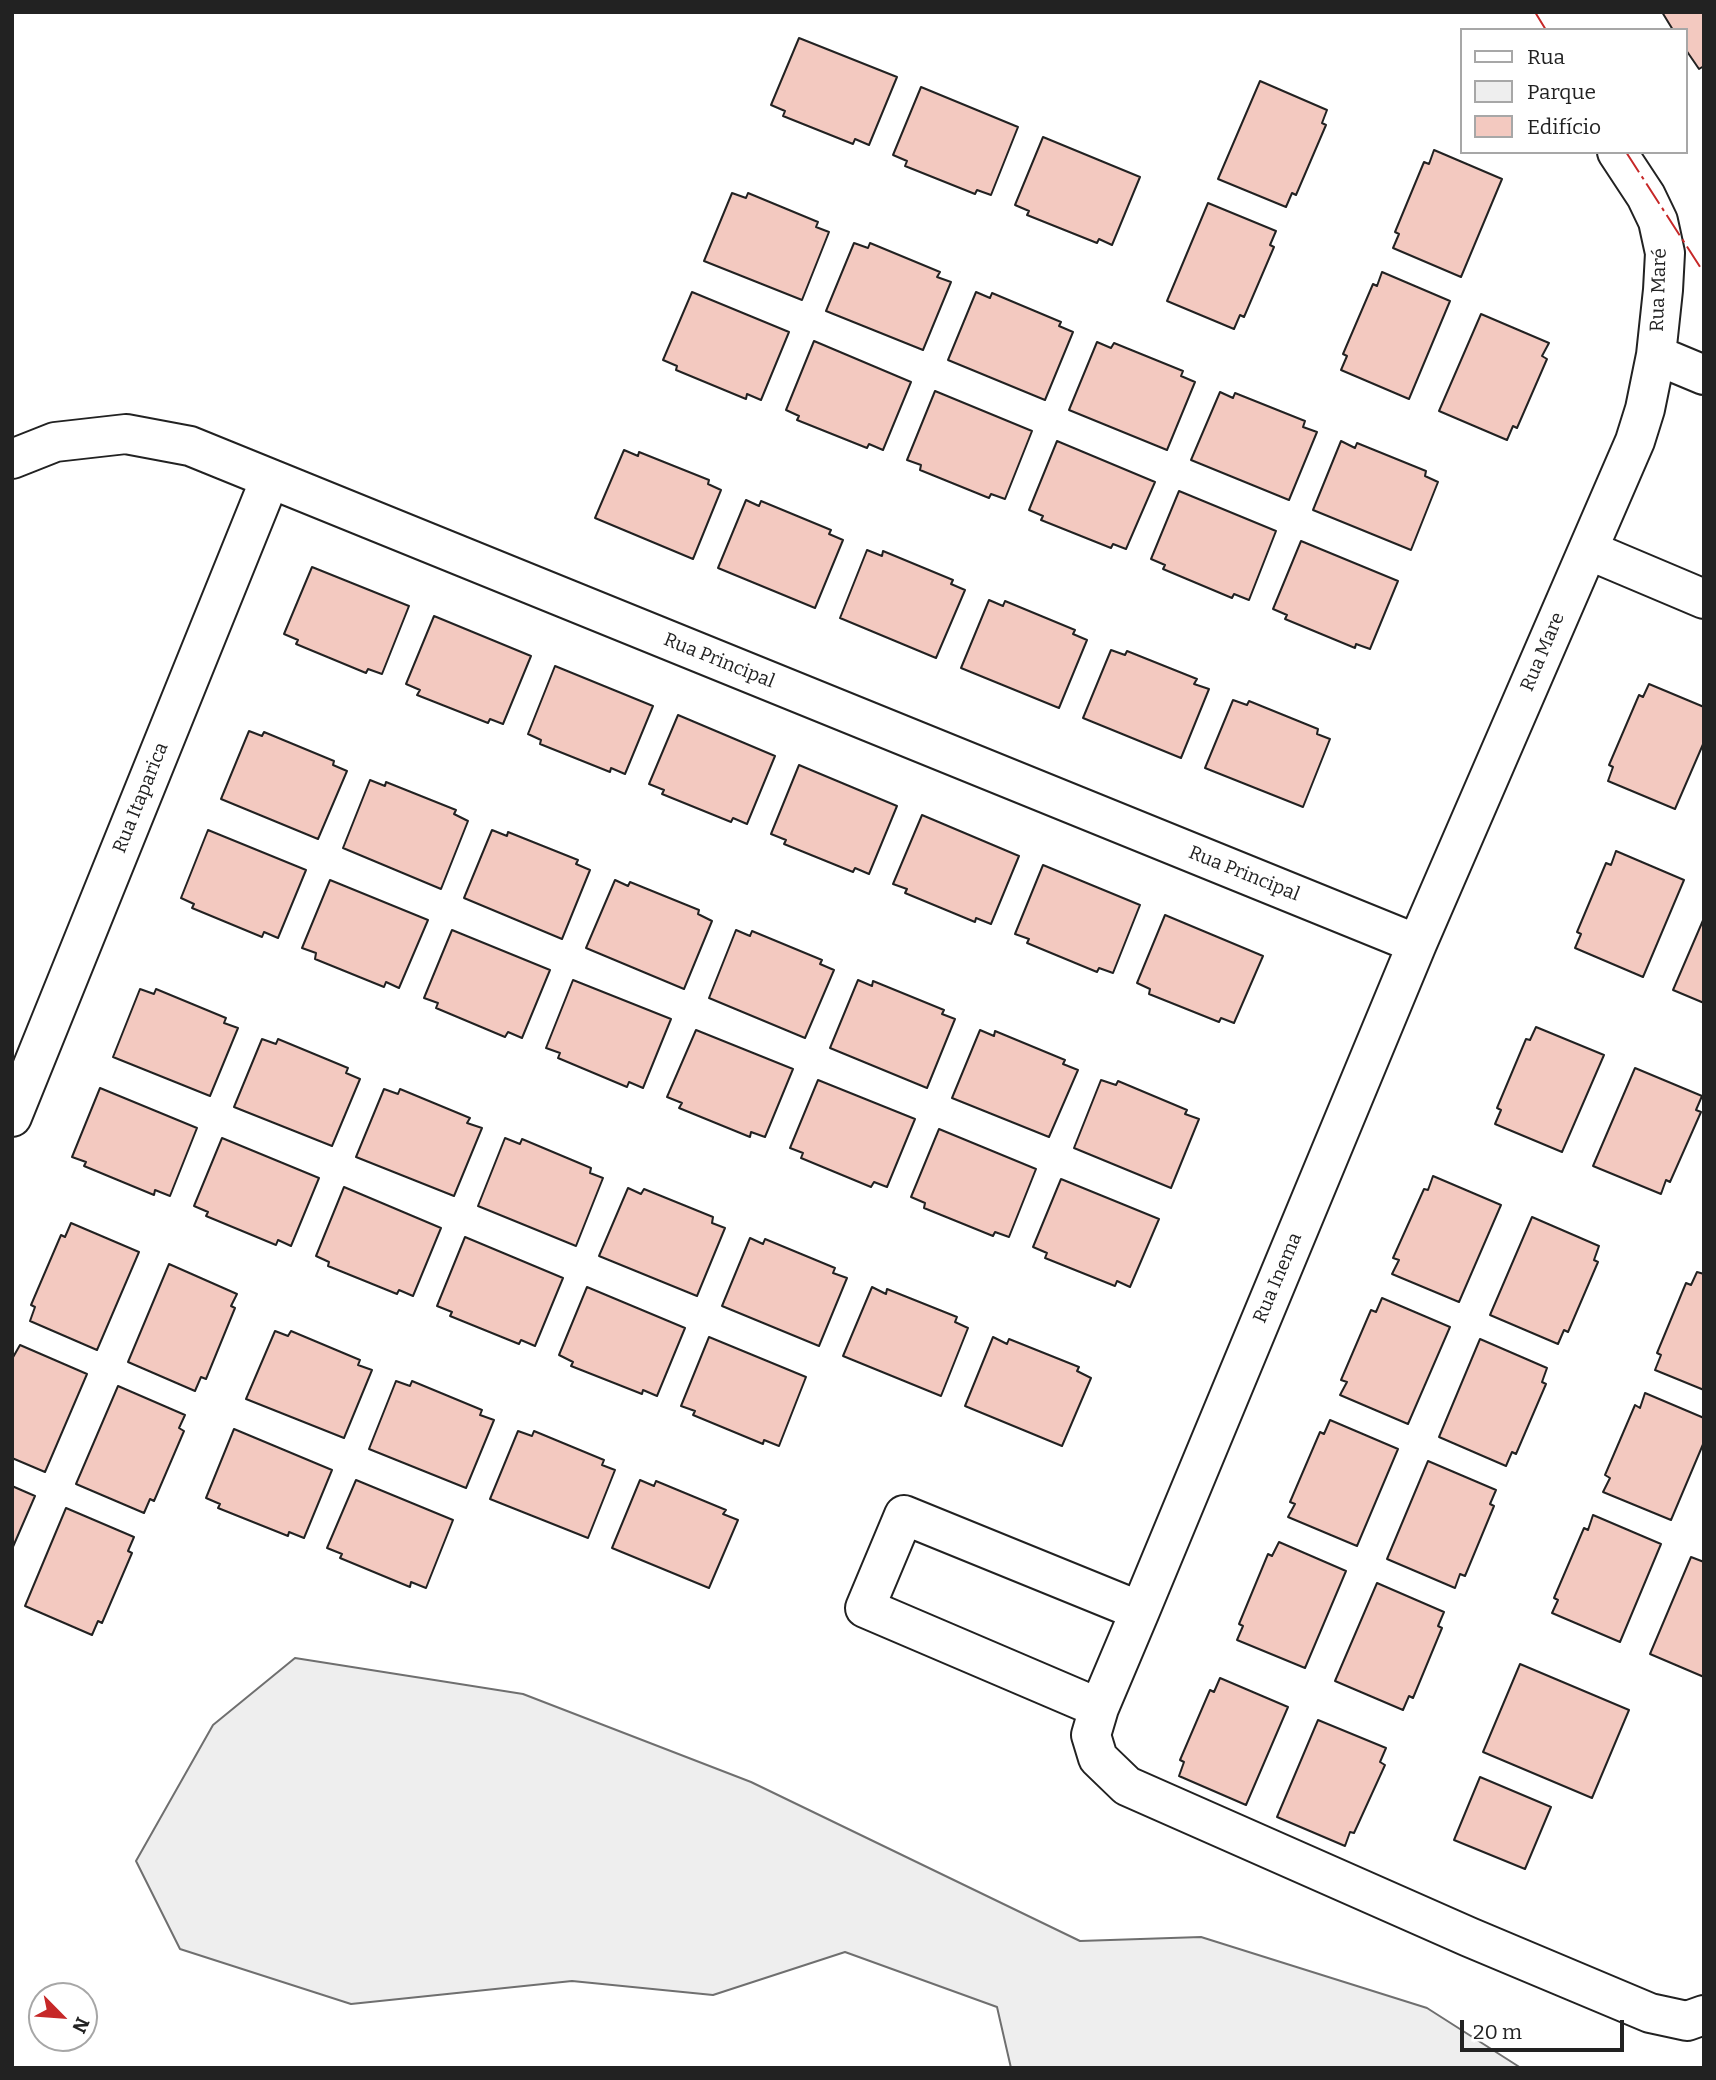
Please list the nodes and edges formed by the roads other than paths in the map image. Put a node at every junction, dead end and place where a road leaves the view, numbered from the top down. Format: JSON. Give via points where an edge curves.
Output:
{"nodes":[{"id":1,"x":1618,"y":154,"type":"edge"},
{"id":2,"x":1656,"y":355,"type":"junction"},
{"id":3,"x":1704,"y":375,"type":"edge"},
{"id":4,"x":12,"y":459,"type":"edge"},
{"id":5,"x":270,"y":479,"type":"junction"},
{"id":6,"x":1588,"y":550,"type":"junction"},
{"id":7,"x":1704,"y":599,"type":"edge"},
{"id":8,"x":1417,"y":944,"type":"junction"},
{"id":9,"x":12,"y":1116,"type":"edge"},
{"id":10,"x":1140,"y":1611,"type":"junction"},
{"id":11,"x":1099,"y":1708,"type":"junction"},
{"id":12,"x":1704,"y":2015,"type":"edge"}],
"edges":[{"from":1,"to":2,"type":"street","name":"Rua Maré","via":[[1658,221],[1665,253]]},
{"from":2,"to":3,"type":"street"},
{"from":2,"to":6,"type":"street","name":"Rua Mare","via":[[1635,441]]},
{"from":4,"to":5,"type":"street","name":"Rua Principal","via":[[55,442],[126,435],[190,446]]},
{"from":5,"to":8,"type":"street","name":"Rua Principal"},
{"from":5,"to":9,"type":"street","name":"Rua Itaparica"},
{"from":6,"to":7,"type":"street"},
{"from":6,"to":8,"type":"street","name":"Rua Mare"},
{"from":8,"to":10,"type":"street","name":"Rua Inema"},
{"from":10,"to":11,"type":"street","name":"Rua Inema"},
{"from":10,"to":11,"type":"street","via":[[904,1515],[865,1608]]},
{"from":11,"to":12,"type":"street","name":"Rua Inema","via":[[1091,1735],[1098,1758],[1127,1786],[1650,2013],[1687,2021]]}]}
